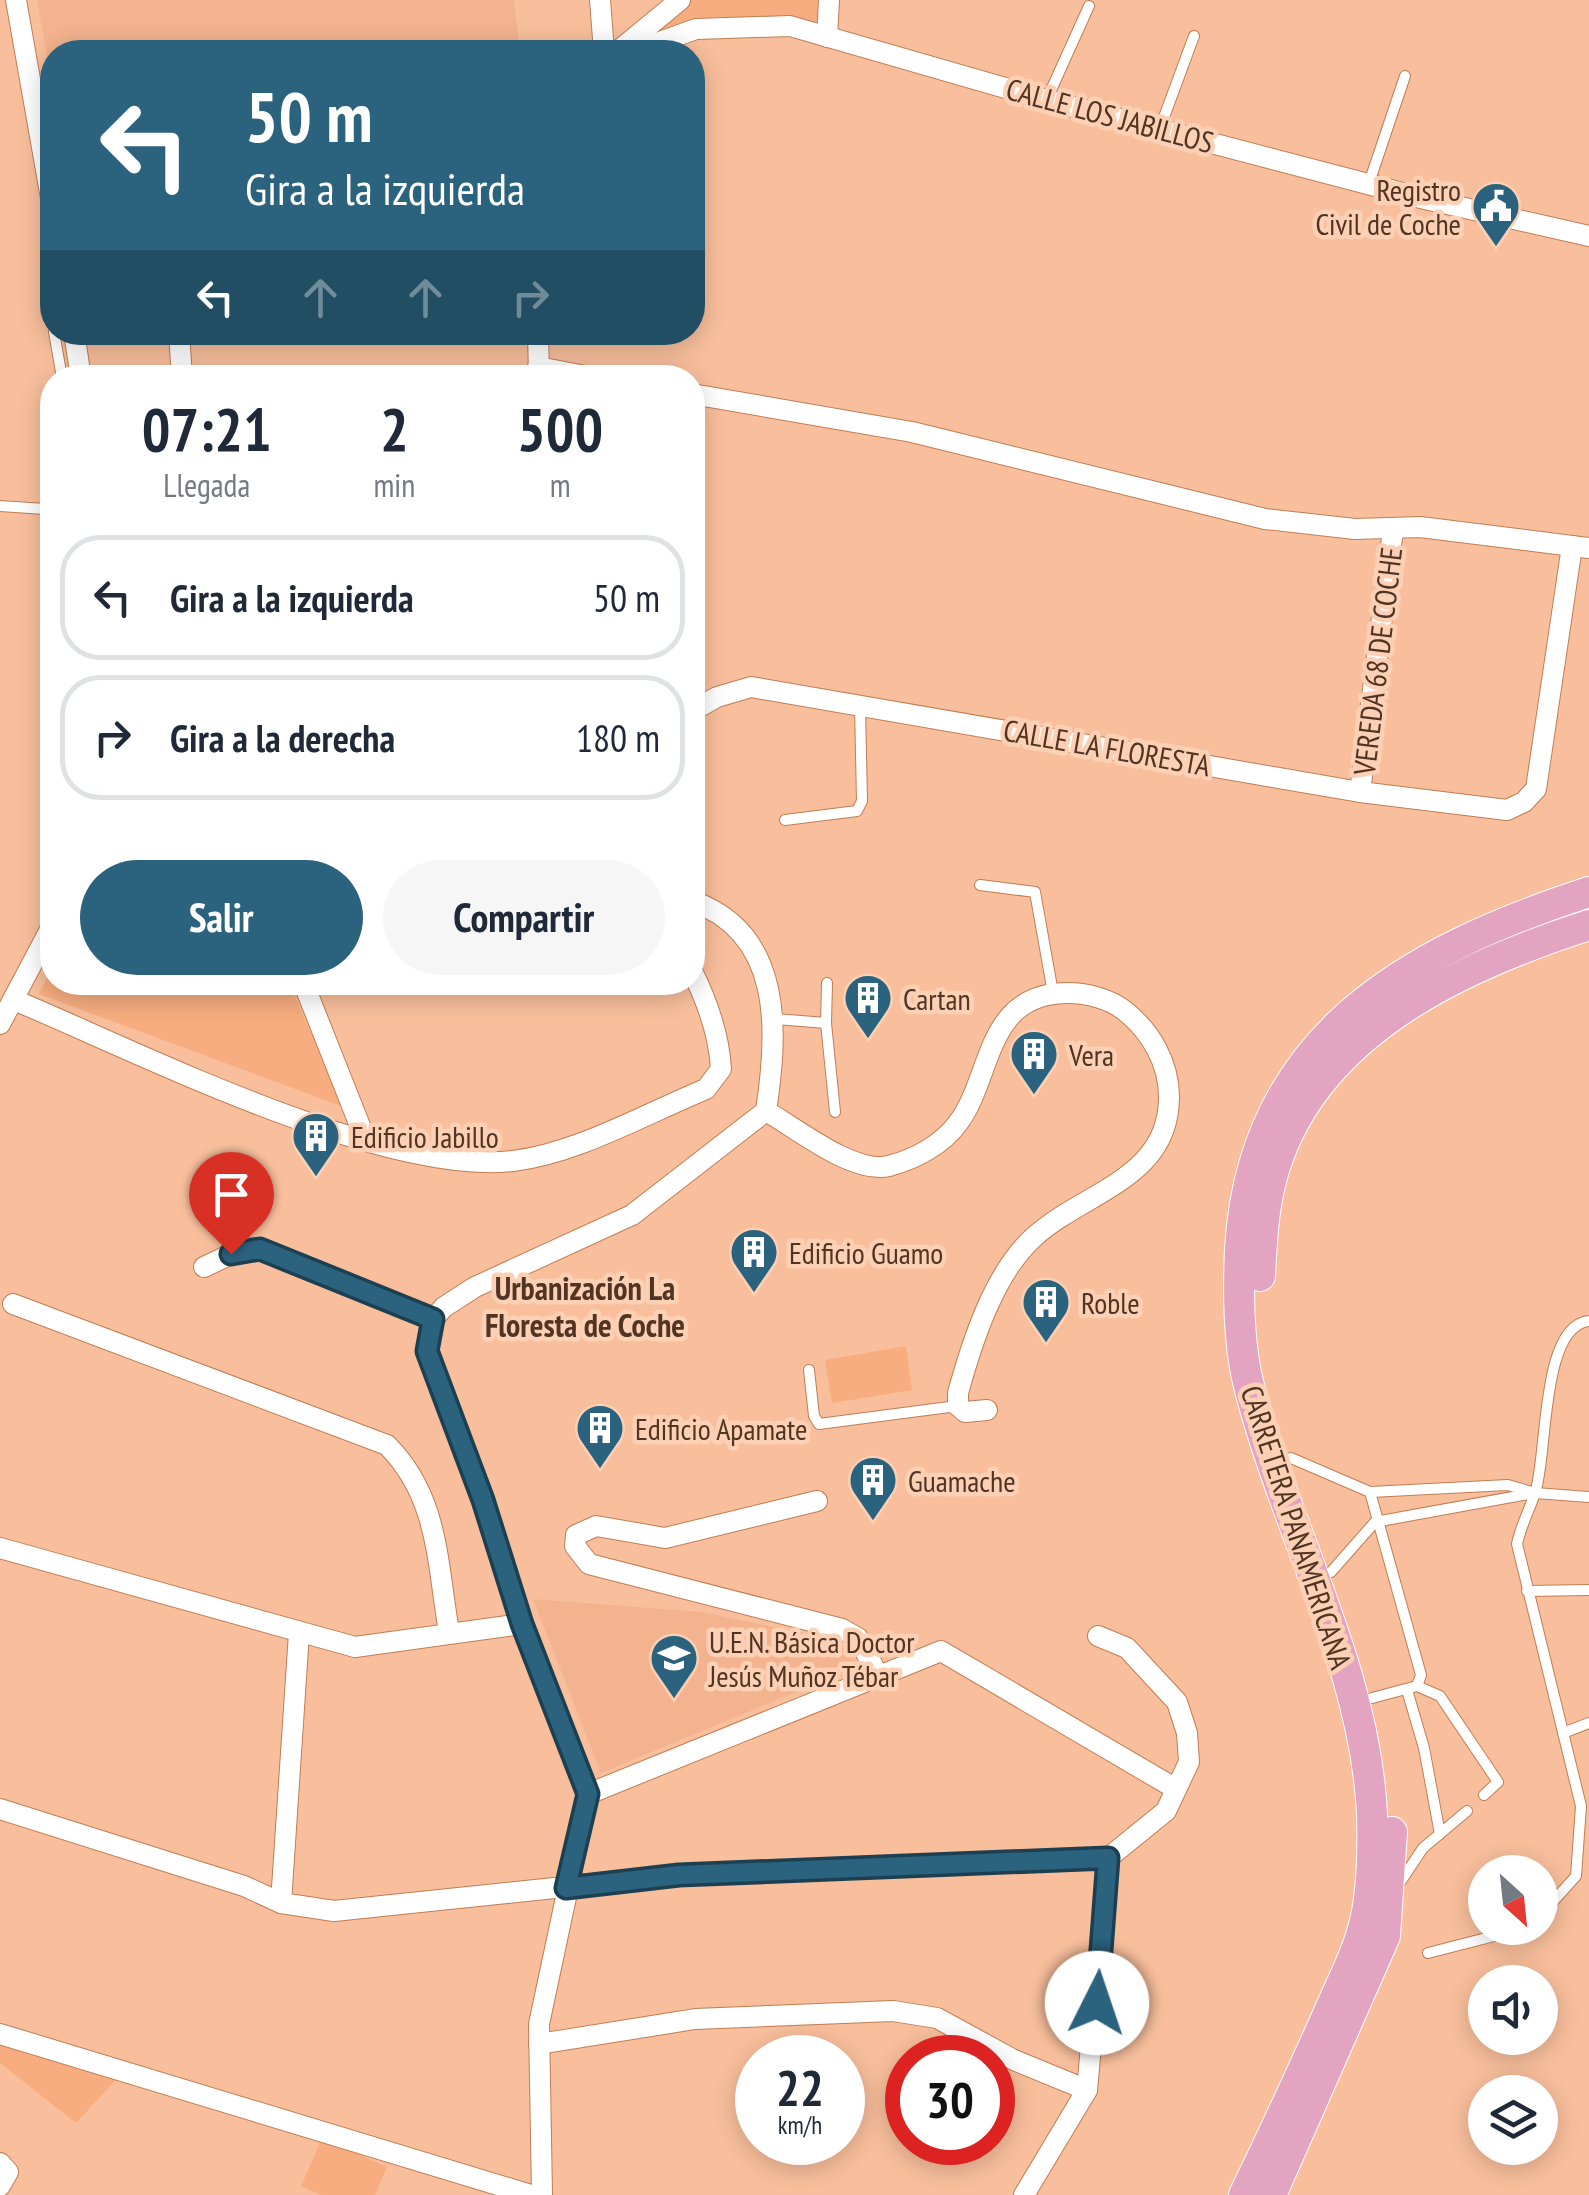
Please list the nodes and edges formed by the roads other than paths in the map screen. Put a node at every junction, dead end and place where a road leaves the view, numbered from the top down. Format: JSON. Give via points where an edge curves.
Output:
{"nodes":[{"id":1,"x":16,"y":0,"type":"edge"},
{"id":2,"x":600,"y":0,"type":"edge"},
{"id":3,"x":680,"y":0,"type":"edge"},
{"id":4,"x":829,"y":0,"type":"edge"},
{"id":5,"x":1089,"y":6,"type":"dead end"},
{"id":6,"x":1194,"y":36,"type":"dead end"},
{"id":7,"x":827,"y":37,"type":"junction"},
{"id":8,"x":603,"y":40,"type":"edge"},
{"id":9,"x":632,"y":40,"type":"edge"},
{"id":10,"x":665,"y":40,"type":"edge"},
{"id":11,"x":1405,"y":76,"type":"dead end"},
{"id":12,"x":1047,"y":100,"type":"junction"},
{"id":13,"x":1160,"y":128,"type":"junction"},
{"id":14,"x":40,"y":136,"type":"edge"},
{"id":15,"x":1369,"y":183,"type":"junction"},
{"id":16,"x":1589,"y":236,"type":"edge"},
{"id":17,"x":705,"y":396,"type":"edge"},
{"id":18,"x":0,"y":506,"type":"edge"},
{"id":19,"x":40,"y":509,"type":"edge"},
{"id":20,"x":1393,"y":530,"type":"junction"},
{"id":21,"x":1580,"y":547,"type":"edge"},
{"id":22,"x":860,"y":703,"type":"junction"},
{"id":23,"x":705,"y":704,"type":"edge"},
{"id":24,"x":1360,"y":792,"type":"junction"},
{"id":25,"x":785,"y":820,"type":"dead end"},
{"id":26,"x":980,"y":885,"type":"dead end"},
{"id":27,"x":1589,"y":892,"type":"edge"},
{"id":28,"x":705,"y":906,"type":"edge"},
{"id":29,"x":1589,"y":925,"type":"edge"},
{"id":30,"x":40,"y":949,"type":"edge"},
{"id":31,"x":826,"y":983,"type":"dead end"},
{"id":32,"x":1053,"y":993,"type":"junction"},
{"id":33,"x":308,"y":995,"type":"edge"},
{"id":34,"x":703,"y":995,"type":"edge"},
{"id":35,"x":14,"y":1000,"type":"junction"},
{"id":36,"x":776,"y":1019,"type":"junction"},
{"id":37,"x":826,"y":1022,"type":"junction"},
{"id":38,"x":0,"y":1024,"type":"edge"},
{"id":39,"x":766,"y":1111,"type":"junction"},
{"id":40,"x":835,"y":1112,"type":"dead end"},
{"id":41,"x":366,"y":1141,"type":"junction"},
{"id":42,"x":204,"y":1268,"type":"dead end"},
{"id":43,"x":12,"y":1304,"type":"dead end"},
{"id":44,"x":433,"y":1319,"type":"junction"},
{"id":45,"x":1589,"y":1321,"type":"edge"},
{"id":46,"x":808,"y":1370,"type":"dead end"},
{"id":47,"x":958,"y":1406,"type":"junction"},
{"id":48,"x":987,"y":1410,"type":"dead end"},
{"id":49,"x":1291,"y":1458,"type":"junction"},
{"id":50,"x":1370,"y":1492,"type":"junction"},
{"id":51,"x":1535,"y":1492,"type":"junction"},
{"id":52,"x":1589,"y":1497,"type":"edge"},
{"id":53,"x":816,"y":1502,"type":"dead end"},
{"id":54,"x":1375,"y":1522,"type":"junction"},
{"id":55,"x":0,"y":1548,"type":"edge"},
{"id":56,"x":1331,"y":1572,"type":"junction"},
{"id":57,"x":1589,"y":1590,"type":"edge"},
{"id":58,"x":1527,"y":1591,"type":"junction"},
{"id":59,"x":522,"y":1624,"type":"junction"},
{"id":60,"x":448,"y":1632,"type":"junction"},
{"id":61,"x":299,"y":1633,"type":"junction"},
{"id":62,"x":1098,"y":1636,"type":"dead end"},
{"id":63,"x":878,"y":1675,"type":"junction"},
{"id":64,"x":1412,"y":1688,"type":"junction"},
{"id":65,"x":1372,"y":1698,"type":"junction"},
{"id":66,"x":1589,"y":1723,"type":"edge"},
{"id":67,"x":1563,"y":1733,"type":"junction"},
{"id":68,"x":1176,"y":1789,"type":"junction"},
{"id":69,"x":588,"y":1794,"type":"junction"},
{"id":70,"x":1484,"y":1794,"type":"dead end"},
{"id":71,"x":0,"y":1809,"type":"edge"},
{"id":72,"x":1467,"y":1811,"type":"dead end"},
{"id":73,"x":1440,"y":1834,"type":"junction"},
{"id":74,"x":1108,"y":1858,"type":"junction"},
{"id":75,"x":566,"y":1888,"type":"junction"},
{"id":76,"x":1558,"y":1896,"type":"edge"},
{"id":77,"x":1389,"y":1900,"type":"junction"},
{"id":78,"x":281,"y":1903,"type":"junction"},
{"id":79,"x":1468,"y":1943,"type":"edge"},
{"id":80,"x":1428,"y":1953,"type":"dead end"},
{"id":81,"x":0,"y":2034,"type":"edge"},
{"id":82,"x":539,"y":2044,"type":"junction"},
{"id":83,"x":1086,"y":2090,"type":"junction"},
{"id":84,"x":0,"y":2163,"type":"edge"},
{"id":85,"x":0,"y":2186,"type":"edge"},
{"id":86,"x":531,"y":2195,"type":"edge"},
{"id":87,"x":542,"y":2195,"type":"edge"},
{"id":88,"x":1024,"y":2195,"type":"edge"},
{"id":89,"x":1244,"y":2195,"type":"edge"},
{"id":90,"x":1271,"y":2195,"type":"edge"}],
"edges":[{"from":1,"to":14,"type":"street"},
{"from":2,"to":8,"type":"street"},
{"from":3,"to":9,"type":"street"},
{"from":4,"to":7,"type":"street"},
{"from":5,"to":12,"type":"lane"},
{"from":6,"to":13,"type":"lane"},
{"from":7,"to":10,"type":"street","name":"CALLE LOS JABILLOS","via":[[790,26],[696,29]]},
{"from":7,"to":12,"type":"street","name":"CALLE LOS JABILLOS"},
{"from":11,"to":15,"type":"lane"},
{"from":12,"to":13,"type":"street","name":"CALLE LOS JABILLOS"},
{"from":13,"to":15,"type":"street","name":"CALLE LOS JABILLOS"},
{"from":15,"to":16,"type":"street","name":"CALLE LOS JABILLOS"},
{"from":17,"to":20,"type":"street","via":[[912,432],[1265,519]]},
{"from":18,"to":19,"type":"lane"},
{"from":20,"to":21,"type":"street"},
{"from":20,"to":24,"type":"street","name":"VEREDA 68 DE COCHE"},
{"from":21,"to":24,"type":"street","name":"CALLE LA FLORESTA","via":[[1536,789],[1507,810]]},
{"from":22,"to":23,"type":"street","name":"CALLE LA FLORESTA","via":[[751,687]]},
{"from":22,"to":24,"type":"street","name":"CALLE LA FLORESTA"},
{"from":22,"to":25,"type":"lane","via":[[858,810]]},
{"from":26,"to":32,"type":"lane","via":[[1036,892]]},
{"from":27,"to":89,"type":"main road","name":"CARRETERA PANAMERICANA","via":[[1451,945],[1366,999],[1294,1076],[1261,1134],[1249,1174],[1240,1266],[1248,1384],[1362,1734],[1372,1862],[1365,1922],[1342,1982]]},
{"from":28,"to":36,"type":"street","via":[[746,939]]},
{"from":29,"to":49,"type":"main road","name":"CARRETERA PANAMERICANA","via":[[1520,947],[1404,1006],[1344,1060],[1295,1123],[1268,1187],[1260,1274],[1268,1386]]},
{"from":30,"to":35,"type":"street"},
{"from":31,"to":37,"type":"lane"},
{"from":32,"to":39,"type":"street","via":[[1012,1017],[983,1062],[961,1120],[944,1140],[914,1157],[883,1168],[834,1154]]},
{"from":32,"to":47,"type":"street","via":[[1103,999],[1140,1026],[1164,1067],[1167,1117],[1152,1156],[1133,1174],[1034,1237],[1013,1260],[964,1372]]},
{"from":33,"to":41,"type":"street"},
{"from":34,"to":41,"type":"street","via":[[721,1069],[706,1090],[516,1160],[465,1161]]},
{"from":35,"to":38,"type":"street"},
{"from":35,"to":41,"type":"street"},
{"from":36,"to":37,"type":"lane"},
{"from":36,"to":39,"type":"street"},
{"from":37,"to":40,"type":"lane"},
{"from":39,"to":44,"type":"street","via":[[632,1214],[475,1287]]},
{"from":42,"to":44,"type":"street","via":[[244,1248],[260,1249]]},
{"from":43,"to":60,"type":"street","via":[[387,1446],[412,1471],[426,1502]]},
{"from":44,"to":59,"type":"street","via":[[427,1351]]},
{"from":45,"to":51,"type":"lane","via":[[1564,1335],[1555,1359]]},
{"from":46,"to":47,"type":"lane","via":[[819,1424]]},
{"from":47,"to":48,"type":"street"},
{"from":49,"to":50,"type":"lane"},
{"from":49,"to":56,"type":"main road","name":"CARRETERA PANAMERICANA"},
{"from":50,"to":51,"type":"lane","via":[[1508,1485]]},
{"from":50,"to":54,"type":"lane"},
{"from":51,"to":52,"type":"lane"},
{"from":51,"to":54,"type":"lane"},
{"from":51,"to":58,"type":"lane","via":[[1517,1544]]},
{"from":53,"to":63,"type":"street","via":[[665,1538],[596,1526],[576,1535],[575,1546],[589,1564],[842,1628],[858,1638]]},
{"from":54,"to":56,"type":"lane"},
{"from":54,"to":64,"type":"lane","via":[[1421,1675]]},
{"from":55,"to":61,"type":"street"},
{"from":56,"to":65,"type":"main road","name":"CARRETERA PANAMERICANA"},
{"from":57,"to":58,"type":"lane"},
{"from":58,"to":67,"type":"lane"},
{"from":59,"to":60,"type":"street"},
{"from":59,"to":69,"type":"street"},
{"from":60,"to":61,"type":"street","via":[[355,1646]]},
{"from":61,"to":78,"type":"street"},
{"from":62,"to":68,"type":"street","via":[[1127,1648],[1177,1702],[1189,1762]]},
{"from":63,"to":68,"type":"street","via":[[940,1651]]},
{"from":63,"to":69,"type":"street"},
{"from":64,"to":65,"type":"lane"},
{"from":64,"to":70,"type":"lane","via":[[1440,1696],[1461,1722],[1498,1782]]},
{"from":64,"to":73,"type":"lane"},
{"from":65,"to":77,"type":"main road","name":"CARRETERA PANAMERICANA","via":[[1388,1768]]},
{"from":66,"to":67,"type":"lane"},
{"from":67,"to":76,"type":"lane","via":[[1581,1806],[1576,1876]]},
{"from":68,"to":74,"type":"street","via":[[1166,1811]]},
{"from":69,"to":75,"type":"street"},
{"from":71,"to":78,"type":"street"},
{"from":72,"to":73,"type":"lane"},
{"from":73,"to":77,"type":"lane"},
{"from":74,"to":75,"type":"street","via":[[679,1875]]},
{"from":74,"to":83,"type":"street"},
{"from":75,"to":78,"type":"street","via":[[334,1911]]},
{"from":75,"to":82,"type":"street"},
{"from":77,"to":90,"type":"main road","name":"CARRETERA PANAMERICANA","via":[[1384,1936],[1360,2000]]},
{"from":79,"to":80,"type":"lane"},
{"from":81,"to":86,"type":"street"},
{"from":82,"to":83,"type":"street","via":[[695,2019],[893,2011],[937,2018]]},
{"from":82,"to":87,"type":"street"},
{"from":83,"to":88,"type":"street"},
{"from":84,"to":85,"type":"street","via":[[8,2172]]}]}
